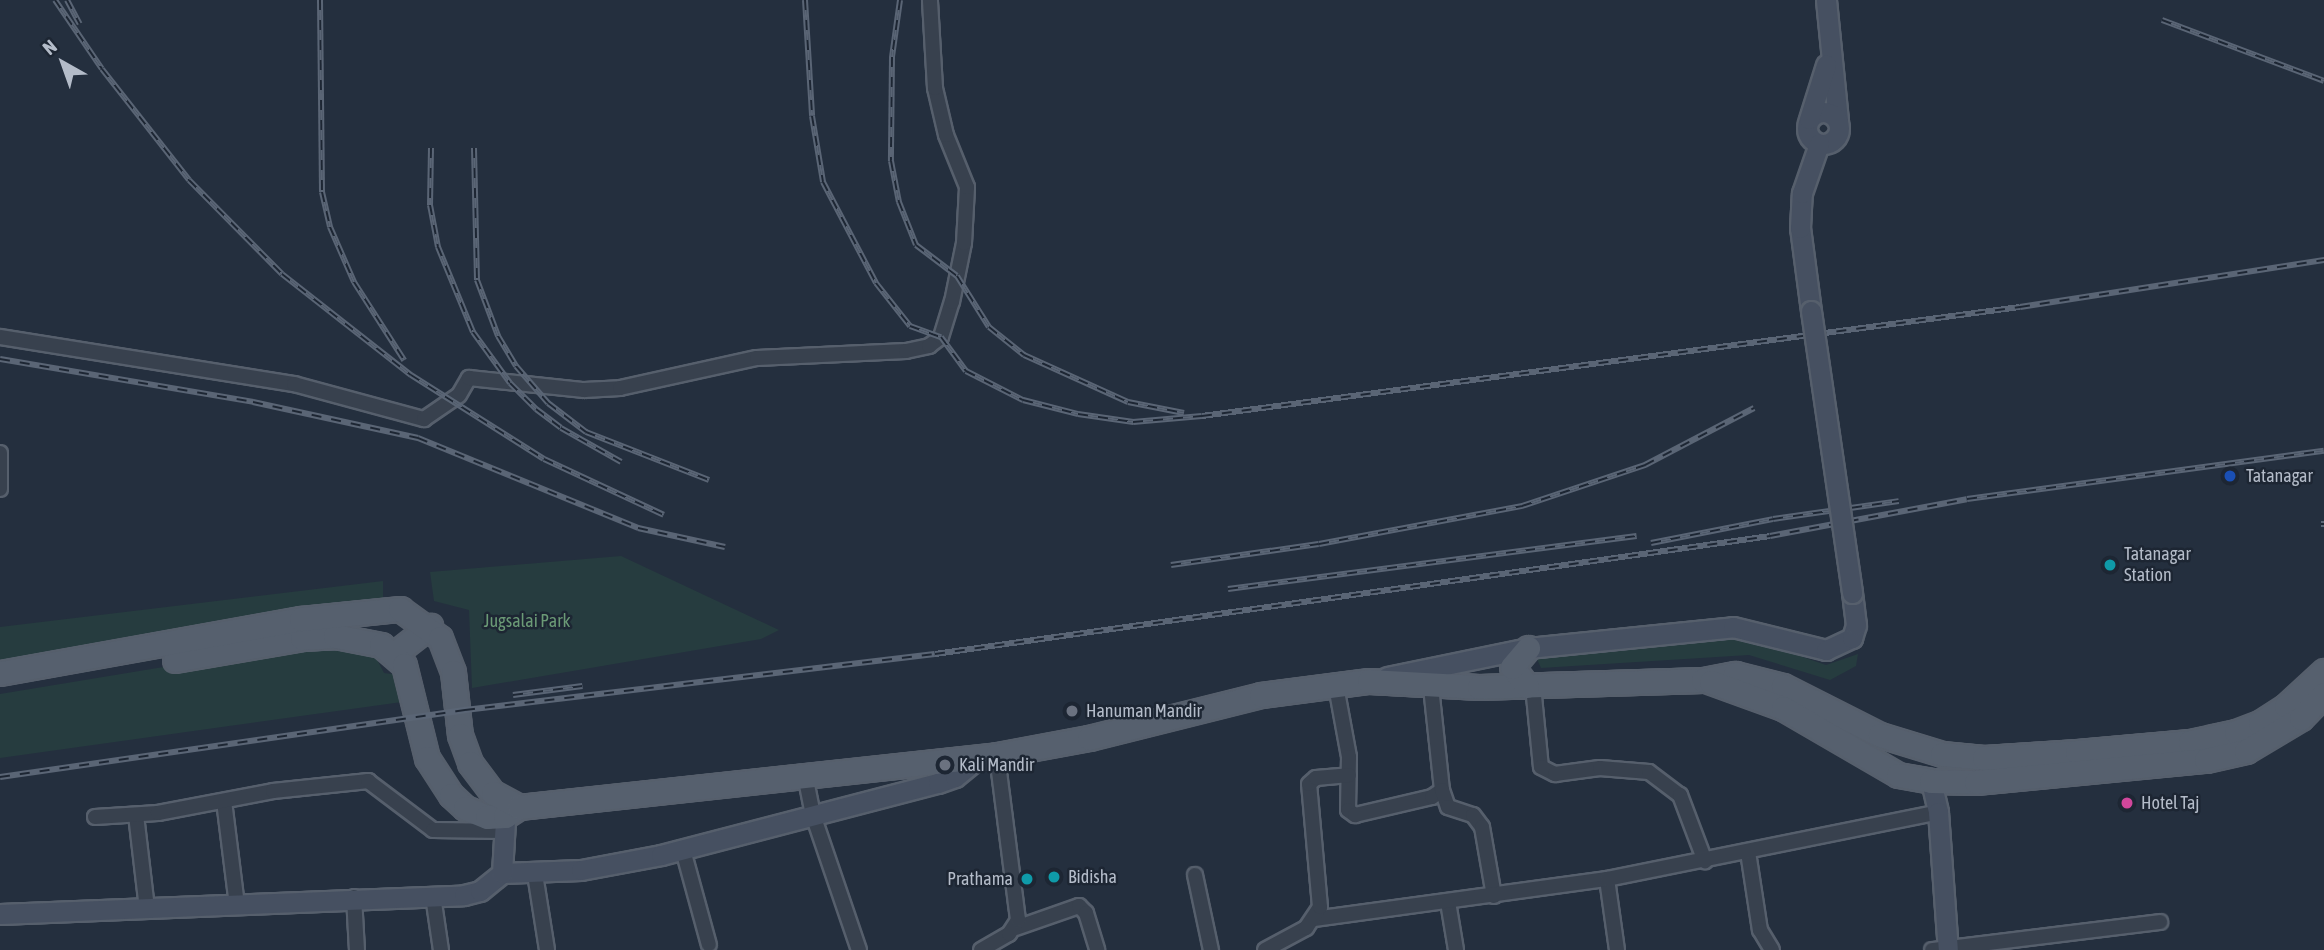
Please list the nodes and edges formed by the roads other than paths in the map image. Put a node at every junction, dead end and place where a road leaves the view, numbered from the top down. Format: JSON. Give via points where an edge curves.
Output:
{"nodes":[{"id":1,"x":930,"y":0,"type":"edge"},
{"id":2,"x":1826,"y":0,"type":"edge"},
{"id":3,"x":1829,"y":54,"type":"junction"},
{"id":4,"x":1809,"y":119,"type":"junction"},
{"id":5,"x":1838,"y":121,"type":"junction"},
{"id":6,"x":1819,"y":144,"type":"junction"},
{"id":7,"x":0,"y":337,"type":"edge"},
{"id":8,"x":0,"y":453,"type":"edge"},
{"id":9,"x":0,"y":489,"type":"edge"},
{"id":10,"x":430,"y":626,"type":"junction"},
{"id":11,"x":1528,"y":648,"type":"junction"},
{"id":12,"x":394,"y":654,"type":"junction"},
{"id":13,"x":2324,"y":671,"type":"edge"},
{"id":14,"x":0,"y":673,"type":"edge"},
{"id":15,"x":1703,"y":680,"type":"junction"},
{"id":16,"x":1369,"y":681,"type":"junction"},
{"id":17,"x":1336,"y":686,"type":"junction"},
{"id":18,"x":1530,"y":686,"type":"junction"},
{"id":19,"x":1431,"y":687,"type":"junction"},
{"id":20,"x":0,"y":688,"type":"edge"},
{"id":21,"x":2324,"y":694,"type":"edge"},
{"id":22,"x":990,"y":755,"type":"junction"},
{"id":23,"x":805,"y":775,"type":"junction"},
{"id":24,"x":1349,"y":775,"type":"junction"},
{"id":25,"x":1931,"y":781,"type":"junction"},
{"id":26,"x":1442,"y":790,"type":"junction"},
{"id":27,"x":224,"y":801,"type":"junction"},
{"id":28,"x":1938,"y":812,"type":"junction"},
{"id":29,"x":509,"y":814,"type":"junction"},
{"id":30,"x":136,"y":815,"type":"junction"},
{"id":31,"x":813,"y":815,"type":"junction"},
{"id":32,"x":96,"y":817,"type":"dead end"},
{"id":33,"x":684,"y":849,"type":"junction"},
{"id":34,"x":1748,"y":852,"type":"junction"},
{"id":35,"x":1705,"y":861,"type":"junction"},
{"id":36,"x":502,"y":873,"type":"junction"},
{"id":37,"x":535,"y":874,"type":"junction"},
{"id":38,"x":1195,"y":875,"type":"dead end"},
{"id":39,"x":1607,"y":878,"type":"junction"},
{"id":40,"x":433,"y":896,"type":"junction"},
{"id":41,"x":1494,"y":896,"type":"junction"},
{"id":42,"x":354,"y":897,"type":"junction"},
{"id":43,"x":1448,"y":902,"type":"junction"},
{"id":44,"x":237,"y":906,"type":"junction"},
{"id":45,"x":147,"y":908,"type":"junction"},
{"id":46,"x":0,"y":914,"type":"edge"},
{"id":47,"x":1314,"y":919,"type":"junction"},
{"id":48,"x":2160,"y":922,"type":"dead end"},
{"id":49,"x":1016,"y":928,"type":"junction"},
{"id":50,"x":709,"y":945,"type":"dead end"},
{"id":51,"x":853,"y":948,"type":"edge"},
{"id":52,"x":1942,"y":949,"type":"edge"},
{"id":53,"x":357,"y":950,"type":"edge"},
{"id":54,"x":440,"y":950,"type":"edge"},
{"id":55,"x":547,"y":950,"type":"edge"},
{"id":56,"x":981,"y":950,"type":"edge"},
{"id":57,"x":1097,"y":950,"type":"edge"},
{"id":58,"x":1211,"y":950,"type":"edge"},
{"id":59,"x":1265,"y":950,"type":"edge"},
{"id":60,"x":1456,"y":950,"type":"edge"},
{"id":61,"x":1617,"y":950,"type":"edge"},
{"id":62,"x":1772,"y":950,"type":"edge"}],
"edges":[{"from":1,"to":7,"type":"street","via":[[935,88],[946,135],[967,187],[964,243],[952,302],[941,337],[929,346],[757,358],[620,388],[583,390],[468,378],[459,395],[424,419],[294,384]]},
{"from":2,"to":3,"type":"main road"},
{"from":3,"to":4,"type":"main road"},
{"from":3,"to":5,"type":"main road"},
{"from":4,"to":5,"type":"main road","via":[[1827,111]]},
{"from":4,"to":6,"type":"main road","via":[[1808,134]]},
{"from":5,"to":6,"type":"main road","via":[[1837,136]]},
{"from":6,"to":11,"type":"main road","bridge":true,"via":[[1802,193],[1800,228],[1852,593],[1856,625],[1852,638],[1826,650],[1733,627]]},
{"from":8,"to":9,"type":"street"},
{"from":10,"to":12,"type":"main road"},
{"from":10,"to":14,"type":"main road","via":[[400,609],[355,611]]},
{"from":10,"to":29,"type":"main road","via":[[448,652],[466,755]]},
{"from":11,"to":16,"type":"main road"},
{"from":11,"to":18,"type":"main road","via":[[1512,667]]},
{"from":12,"to":20,"type":"main road","via":[[364,639],[302,638]]},
{"from":12,"to":29,"type":"main road","via":[[410,678],[427,758],[439,780],[477,816]]},
{"from":13,"to":15,"type":"main road","via":[[2277,712],[2236,732],[2190,742],[1984,758],[1909,746],[1756,677]]},
{"from":15,"to":18,"type":"main road"},
{"from":15,"to":25,"type":"main road","via":[[1760,697],[1898,775]]},
{"from":16,"to":17,"type":"main road"},
{"from":16,"to":19,"type":"main road"},
{"from":17,"to":22,"type":"main road","via":[[1261,695],[1089,738]]},
{"from":17,"to":24,"type":"street"},
{"from":18,"to":19,"type":"main road"},
{"from":18,"to":35,"type":"street","via":[[1541,767],[1555,774],[1600,768],[1649,772],[1680,795]]},
{"from":19,"to":26,"type":"street"},
{"from":21,"to":25,"type":"main road","via":[[2271,739],[2233,754],[1976,782]]},
{"from":22,"to":23,"type":"main road"},
{"from":22,"to":31,"type":"main road","via":[[955,777]]},
{"from":22,"to":49,"type":"street","via":[[1016,879]]},
{"from":23,"to":29,"type":"main road"},
{"from":23,"to":31,"type":"street"},
{"from":24,"to":26,"type":"street","via":[[1348,810],[1355,815],[1432,797]]},
{"from":24,"to":47,"type":"street","via":[[1316,778],[1309,784],[1321,891]]},
{"from":25,"to":28,"type":"main road"},
{"from":26,"to":41,"type":"street","via":[[1448,807],[1479,820]]},
{"from":27,"to":29,"type":"street","via":[[368,781],[433,830]]},
{"from":27,"to":30,"type":"street"},
{"from":27,"to":44,"type":"street"},
{"from":28,"to":34,"type":"street"},
{"from":28,"to":52,"type":"main road"},
{"from":29,"to":36,"type":"main road"},
{"from":30,"to":32,"type":"street"},
{"from":30,"to":45,"type":"street"},
{"from":31,"to":33,"type":"main road"},
{"from":31,"to":51,"type":"street"},
{"from":33,"to":37,"type":"main road","via":[[581,870]]},
{"from":33,"to":50,"type":"street"},
{"from":34,"to":35,"type":"street"},
{"from":34,"to":62,"type":"street","via":[[1760,930]]},
{"from":35,"to":39,"type":"street"},
{"from":36,"to":37,"type":"main road"},
{"from":36,"to":40,"type":"main road","via":[[480,891]]},
{"from":37,"to":55,"type":"street"},
{"from":38,"to":58,"type":"street"},
{"from":39,"to":41,"type":"street"},
{"from":39,"to":61,"type":"street"},
{"from":40,"to":42,"type":"main road"},
{"from":40,"to":54,"type":"street"},
{"from":41,"to":43,"type":"street"},
{"from":42,"to":44,"type":"main road"},
{"from":42,"to":53,"type":"street"},
{"from":43,"to":47,"type":"street"},
{"from":43,"to":60,"type":"street"},
{"from":44,"to":45,"type":"main road"},
{"from":45,"to":46,"type":"main road"},
{"from":47,"to":59,"type":"street"},
{"from":48,"to":52,"type":"street"},
{"from":49,"to":56,"type":"street"},
{"from":49,"to":57,"type":"street","via":[[1079,906],[1086,913]]}]}
